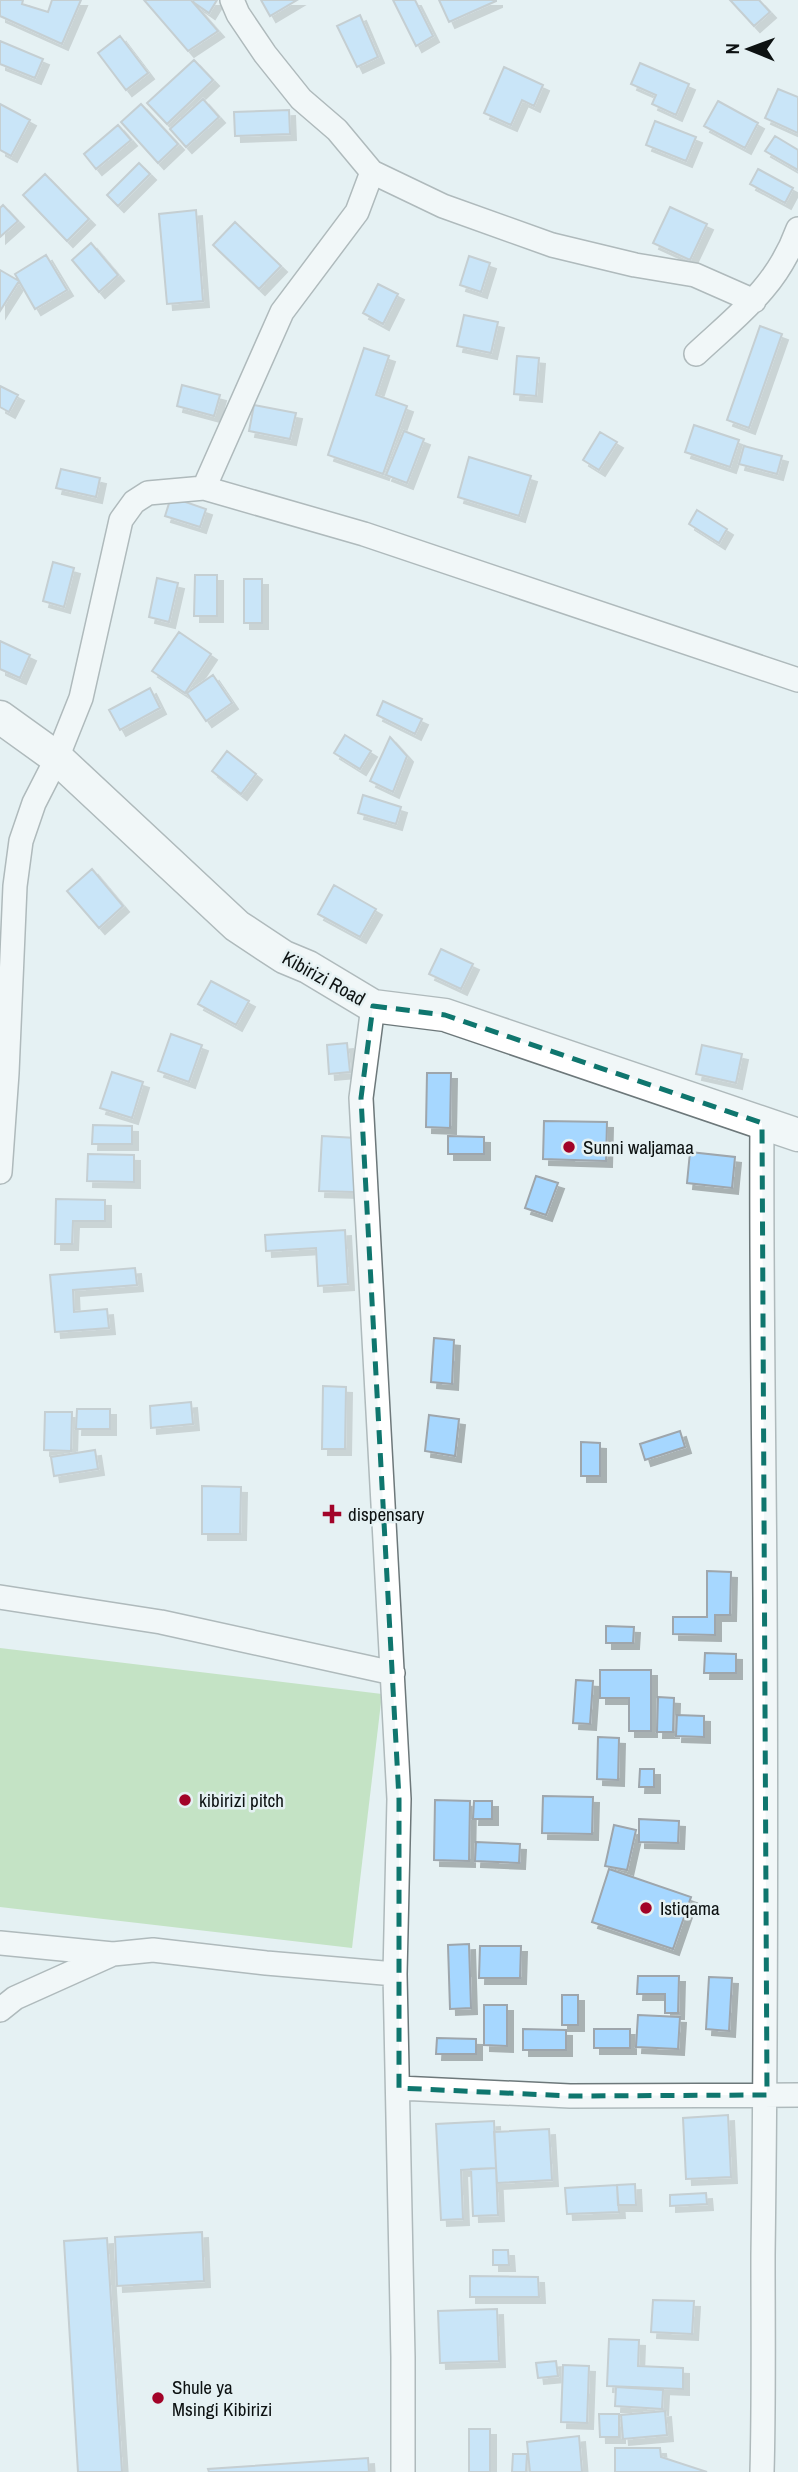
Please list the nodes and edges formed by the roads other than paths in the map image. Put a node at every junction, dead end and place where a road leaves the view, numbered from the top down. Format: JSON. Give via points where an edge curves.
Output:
{"nodes":[{"id":1,"x":232,"y":0,"type":"edge"},
{"id":2,"x":372,"y":172,"type":"junction"},
{"id":3,"x":798,"y":229,"type":"edge"},
{"id":4,"x":754,"y":301,"type":"junction"},
{"id":5,"x":696,"y":354,"type":"dead end"},
{"id":6,"x":204,"y":488,"type":"junction"},
{"id":7,"x":798,"y":680,"type":"edge"},
{"id":8,"x":0,"y":717,"type":"edge"},
{"id":9,"x":57,"y":758,"type":"junction"},
{"id":10,"x":373,"y":1006,"type":"junction"},
{"id":11,"x":762,"y":1122,"type":"junction"},
{"id":12,"x":798,"y":1135,"type":"edge"},
{"id":13,"x":0,"y":1172,"type":"edge"},
{"id":14,"x":0,"y":1597,"type":"edge"},
{"id":15,"x":393,"y":1673,"type":"junction"},
{"id":16,"x":0,"y":1943,"type":"edge"},
{"id":17,"x":113,"y":1954,"type":"junction"},
{"id":18,"x":395,"y":1974,"type":"junction"},
{"id":19,"x":0,"y":2010,"type":"edge"},
{"id":20,"x":399,"y":2088,"type":"junction"},
{"id":21,"x":767,"y":2095,"type":"junction"},
{"id":22,"x":798,"y":2095,"type":"edge"},
{"id":23,"x":403,"y":2472,"type":"edge"},
{"id":24,"x":762,"y":2472,"type":"edge"}],
"edges":[{"from":1,"to":2,"type":"street","via":[[265,54],[301,99],[337,130]]},
{"from":2,"to":4,"type":"street","via":[[443,206],[552,245],[695,275]]},
{"from":2,"to":6,"type":"street","via":[[357,212],[282,312]]},
{"from":3,"to":4,"type":"street","via":[[779,271]]},
{"from":4,"to":5,"type":"street"},
{"from":6,"to":7,"type":"street","via":[[364,534]]},
{"from":6,"to":9,"type":"street","via":[[148,493],[134,502],[121,520],[81,698]]},
{"from":8,"to":9,"type":"street","name":"Kibirizi Road"},
{"from":9,"to":10,"type":"street","name":"Kibirizi Road","via":[[237,926]]},
{"from":9,"to":13,"type":"street","via":[[21,841]]},
{"from":10,"to":11,"type":"street","name":"Kibirizi Road","via":[[445,1015]]},
{"from":10,"to":15,"type":"street","via":[[361,1098]]},
{"from":11,"to":12,"type":"street","name":"Kibirizi Road"},
{"from":11,"to":21,"type":"street"},
{"from":14,"to":15,"type":"street","via":[[161,1622]]},
{"from":15,"to":18,"type":"street","via":[[399,1800]]},
{"from":16,"to":17,"type":"street"},
{"from":17,"to":18,"type":"street","via":[[153,1950]]},
{"from":17,"to":19,"type":"street","via":[[15,1998]]},
{"from":18,"to":20,"type":"street"},
{"from":20,"to":21,"type":"street","via":[[570,2096]]},
{"from":20,"to":23,"type":"street"},
{"from":21,"to":22,"type":"street"},
{"from":21,"to":24,"type":"street"}]}
